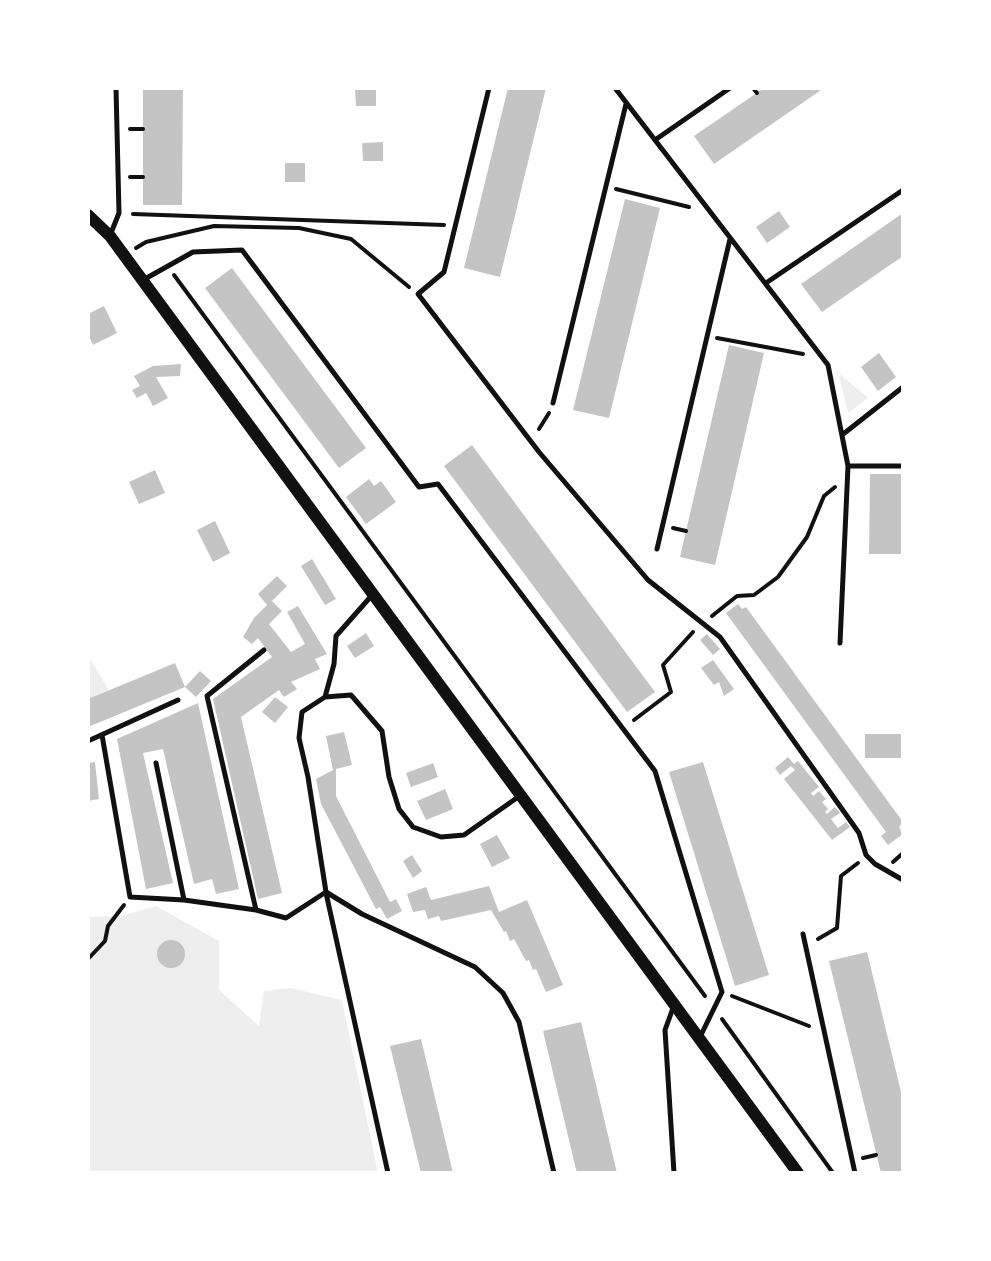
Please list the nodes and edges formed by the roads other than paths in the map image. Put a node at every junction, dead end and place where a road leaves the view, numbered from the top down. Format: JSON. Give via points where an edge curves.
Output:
{"nodes":[{"id":1,"x":116,"y":88,"type":"edge"},
{"id":2,"x":489,"y":88,"type":"edge"},
{"id":3,"x":615,"y":88,"type":"edge"},
{"id":4,"x":730,"y":88,"type":"edge"},
{"id":5,"x":627,"y":103,"type":"junction"},
{"id":6,"x":655,"y":140,"type":"junction"},
{"id":7,"x":903,"y":190,"type":"edge"},
{"id":8,"x":88,"y":215,"type":"edge"},
{"id":9,"x":110,"y":236,"type":"junction"},
{"id":10,"x":731,"y":238,"type":"junction"},
{"id":11,"x":142,"y":281,"type":"junction"},
{"id":12,"x":766,"y":283,"type":"junction"},
{"id":13,"x":903,"y":387,"type":"edge"},
{"id":14,"x":553,"y":403,"type":"road end"},
{"id":15,"x":842,"y":435,"type":"junction"},
{"id":16,"x":848,"y":466,"type":"junction"},
{"id":17,"x":903,"y":466,"type":"edge"},
{"id":18,"x":657,"y":549,"type":"dead end"},
{"id":19,"x":374,"y":594,"type":"junction"},
{"id":20,"x":840,"y":643,"type":"dead end"},
{"id":21,"x":264,"y":650,"type":"dead end"},
{"id":22,"x":325,"y":697,"type":"junction"},
{"id":23,"x":178,"y":700,"type":"dead end"},
{"id":24,"x":102,"y":735,"type":"junction"},
{"id":25,"x":88,"y":741,"type":"edge"},
{"id":26,"x":156,"y":763,"type":"dead end"},
{"id":27,"x":522,"y":794,"type":"junction"},
{"id":28,"x":903,"y":880,"type":"edge"},
{"id":29,"x":326,"y":892,"type":"junction"},
{"id":30,"x":184,"y":900,"type":"junction"},
{"id":31,"x":256,"y":910,"type":"junction"},
{"id":32,"x":803,"y":934,"type":"dead end"},
{"id":33,"x":674,"y":1006,"type":"junction"},
{"id":34,"x":698,"y":1039,"type":"junction"},
{"id":35,"x":388,"y":1173,"type":"edge"},
{"id":36,"x":554,"y":1173,"type":"edge"},
{"id":37,"x":674,"y":1173,"type":"edge"},
{"id":38,"x":798,"y":1173,"type":"edge"},
{"id":39,"x":855,"y":1173,"type":"edge"}],
"edges":[{"from":1,"to":9,"type":"lane","via":[[119,213]]},
{"from":2,"to":28,"type":"lane","via":[[444,272],[418,294],[529,439],[648,580],[720,637],[859,833],[866,855]]},
{"from":3,"to":5,"type":"lane"},
{"from":4,"to":6,"type":"lane"},
{"from":5,"to":6,"type":"lane"},
{"from":5,"to":14,"type":"lane"},
{"from":6,"to":10,"type":"lane"},
{"from":7,"to":12,"type":"lane"},
{"from":8,"to":9,"type":"street"},
{"from":9,"to":11,"type":"street"},
{"from":10,"to":12,"type":"lane"},
{"from":10,"to":18,"type":"lane"},
{"from":11,"to":19,"type":"street"},
{"from":11,"to":34,"type":"lane","via":[[193,252],[242,250],[419,487],[438,484],[655,771],[722,992]]},
{"from":12,"to":15,"type":"lane","via":[[828,365]]},
{"from":13,"to":15,"type":"lane"},
{"from":15,"to":16,"type":"lane"},
{"from":16,"to":17,"type":"lane"},
{"from":16,"to":20,"type":"lane"},
{"from":19,"to":22,"type":"lane","via":[[336,636]]},
{"from":19,"to":27,"type":"street"},
{"from":21,"to":31,"type":"lane","via":[[207,696]]},
{"from":22,"to":27,"type":"lane","via":[[351,695],[382,731],[399,809],[413,827],[441,837],[464,835]]},
{"from":22,"to":29,"type":"lane","via":[[302,712],[299,738]]},
{"from":23,"to":24,"type":"lane"},
{"from":24,"to":25,"type":"lane"},
{"from":24,"to":30,"type":"lane","via":[[130,897]]},
{"from":26,"to":30,"type":"lane"},
{"from":27,"to":33,"type":"street"},
{"from":29,"to":31,"type":"lane","via":[[286,918]]},
{"from":29,"to":35,"type":"lane"},
{"from":29,"to":36,"type":"lane","via":[[475,967],[503,993],[519,1022]]},
{"from":30,"to":31,"type":"lane"},
{"from":32,"to":39,"type":"lane"},
{"from":33,"to":34,"type":"street"},
{"from":33,"to":37,"type":"lane","via":[[665,1030]]},
{"from":34,"to":38,"type":"street"}]}
